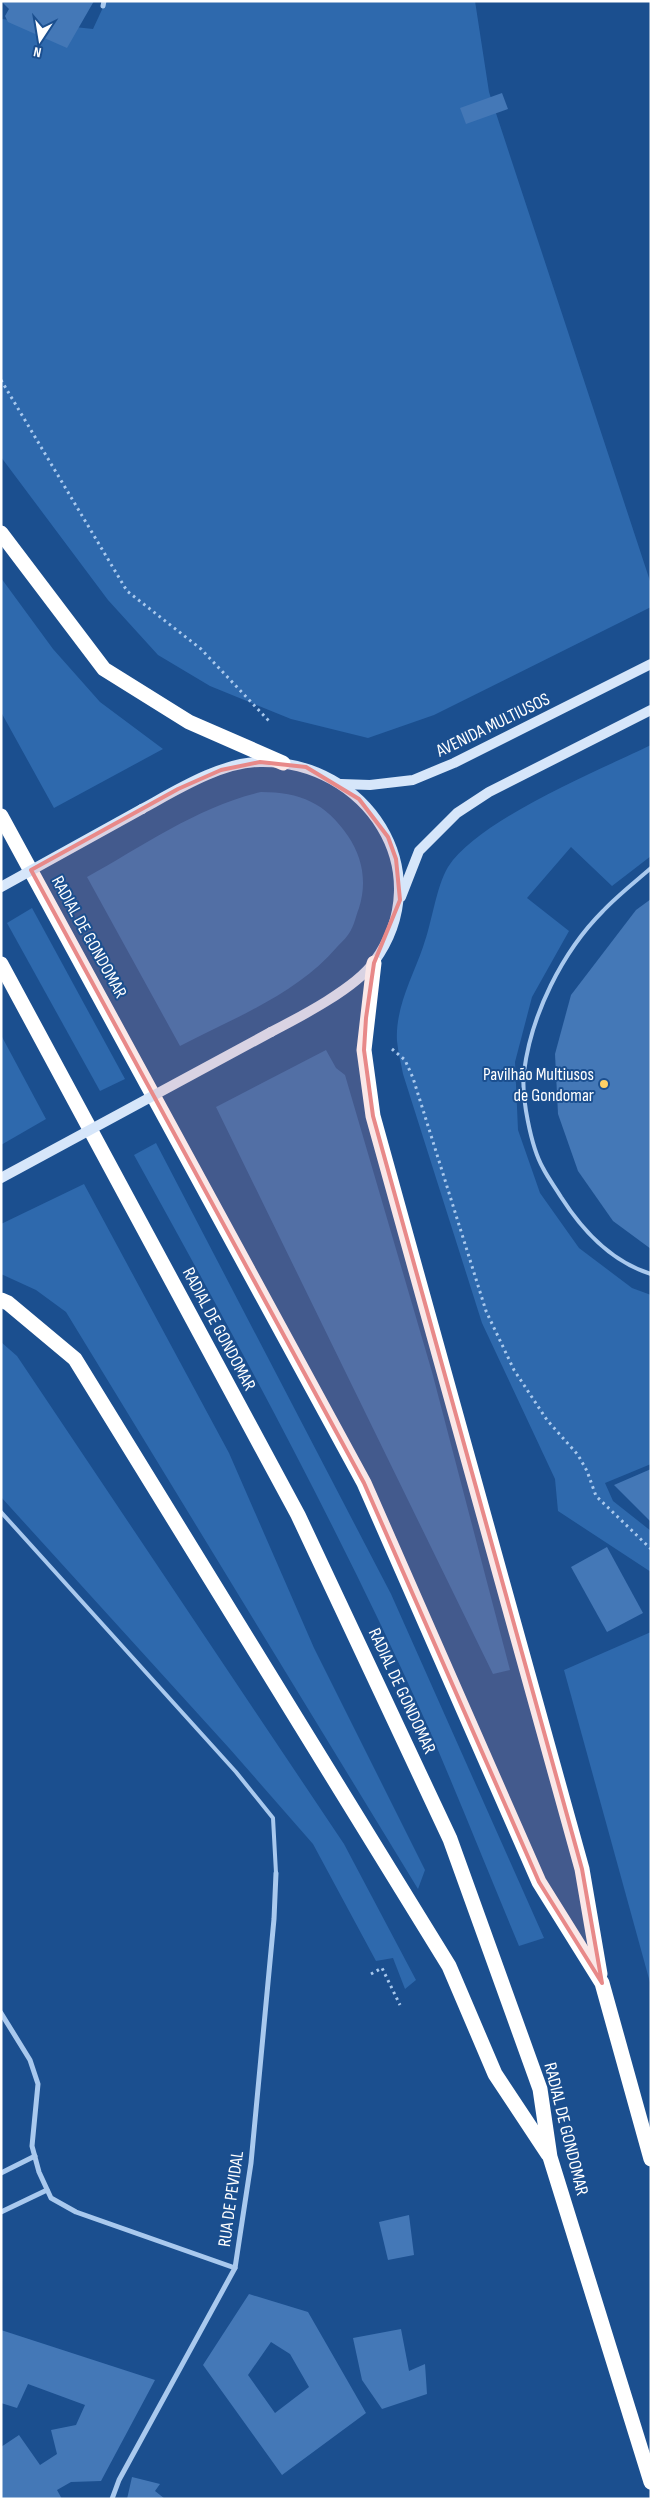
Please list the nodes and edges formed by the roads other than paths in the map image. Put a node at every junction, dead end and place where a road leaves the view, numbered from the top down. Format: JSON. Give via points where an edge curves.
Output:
{"nodes":[{"id":1,"x":1,"y":533,"type":"edge"},
{"id":2,"x":651,"y":664,"type":"edge"},
{"id":3,"x":651,"y":710,"type":"edge"},
{"id":4,"x":283,"y":763,"type":"junction"},
{"id":5,"x":341,"y":784,"type":"junction"},
{"id":6,"x":1,"y":816,"type":"edge"},
{"id":7,"x":651,"y":868,"type":"edge"},
{"id":8,"x":1,"y":887,"type":"edge"},
{"id":9,"x":400,"y":900,"type":"junction"},
{"id":10,"x":374,"y":963,"type":"junction"},
{"id":11,"x":1,"y":964,"type":"edge"},
{"id":12,"x":1,"y":1178,"type":"edge"},
{"id":13,"x":651,"y":1274,"type":"edge"},
{"id":14,"x":1,"y":1300,"type":"edge"},
{"id":15,"x":1,"y":1512,"type":"edge"},
{"id":16,"x":276,"y":1873,"type":"joint"},
{"id":17,"x":602,"y":1983,"type":"junction"},
{"id":18,"x":1,"y":2013,"type":"edge"},
{"id":19,"x":35,"y":2156,"type":"junction"},
{"id":20,"x":550,"y":2158,"type":"junction"},
{"id":21,"x":651,"y":2159,"type":"edge"},
{"id":22,"x":1,"y":2173,"type":"edge"},
{"id":23,"x":47,"y":2190,"type":"junction"},
{"id":24,"x":1,"y":2212,"type":"edge"},
{"id":25,"x":235,"y":2268,"type":"junction"},
{"id":26,"x":651,"y":2482,"type":"edge"},
{"id":27,"x":112,"y":2499,"type":"edge"}],
"edges":[{"from":1,"to":4,"type":"highway","via":[[104,669],[189,722]]},
{"from":2,"to":5,"type":"main road","name":"AVENIDA MULTIUSOS","via":[[414,780],[370,785]]},
{"from":3,"to":9,"type":"main road","via":[[489,792],[457,813],[419,851]]},
{"from":4,"to":5,"type":"main road","via":[[306,767]]},
{"from":4,"to":8,"type":"main road","bridge":true,"via":[[238,764],[178,789]]},
{"from":5,"to":9,"type":"main road","via":[[360,799],[388,837],[396,859]]},
{"from":6,"to":17,"type":"highway","name":"RADIAL DE GONDOMAR","via":[[364,1483],[539,1882]]},
{"from":7,"to":13,"type":"lane","via":[[602,912],[553,981],[533,1032],[524,1073],[527,1119],[542,1167],[563,1200],[600,1246]]},
{"from":9,"to":10,"type":"main road","via":[[394,924]]},
{"from":10,"to":12,"type":"main road","bridge":true,"via":[[357,979],[304,1014]]},
{"from":10,"to":17,"type":"highway","via":[[364,1050],[373,1116],[582,1869]]},
{"from":11,"to":20,"type":"highway","name":"RADIAL DE GONDOMAR","via":[[298,1515],[450,1839],[540,2089]]},
{"from":14,"to":20,"type":"highway","via":[[75,1360],[449,1966],[495,2074]]},
{"from":15,"to":16,"type":"lane","via":[[236,1772],[273,1818]]},
{"from":16,"to":25,"type":"street","name":"RUA DE PEVIDAL","via":[[251,2163]]},
{"from":17,"to":21,"type":"highway","name":"RADIAL DE GONDOMAR"},
{"from":18,"to":19,"type":"street","via":[[30,2060],[38,2084],[32,2146]]},
{"from":19,"to":22,"type":"street"},
{"from":19,"to":23,"type":"street"},
{"from":20,"to":26,"type":"highway","name":"RADIAL DE GONDOMAR"},
{"from":23,"to":24,"type":"street"},
{"from":23,"to":25,"type":"street","via":[[51,2198],[76,2212]]},
{"from":25,"to":27,"type":"street","name":"RUA DE PEVIDAL","via":[[119,2480]]}]}
